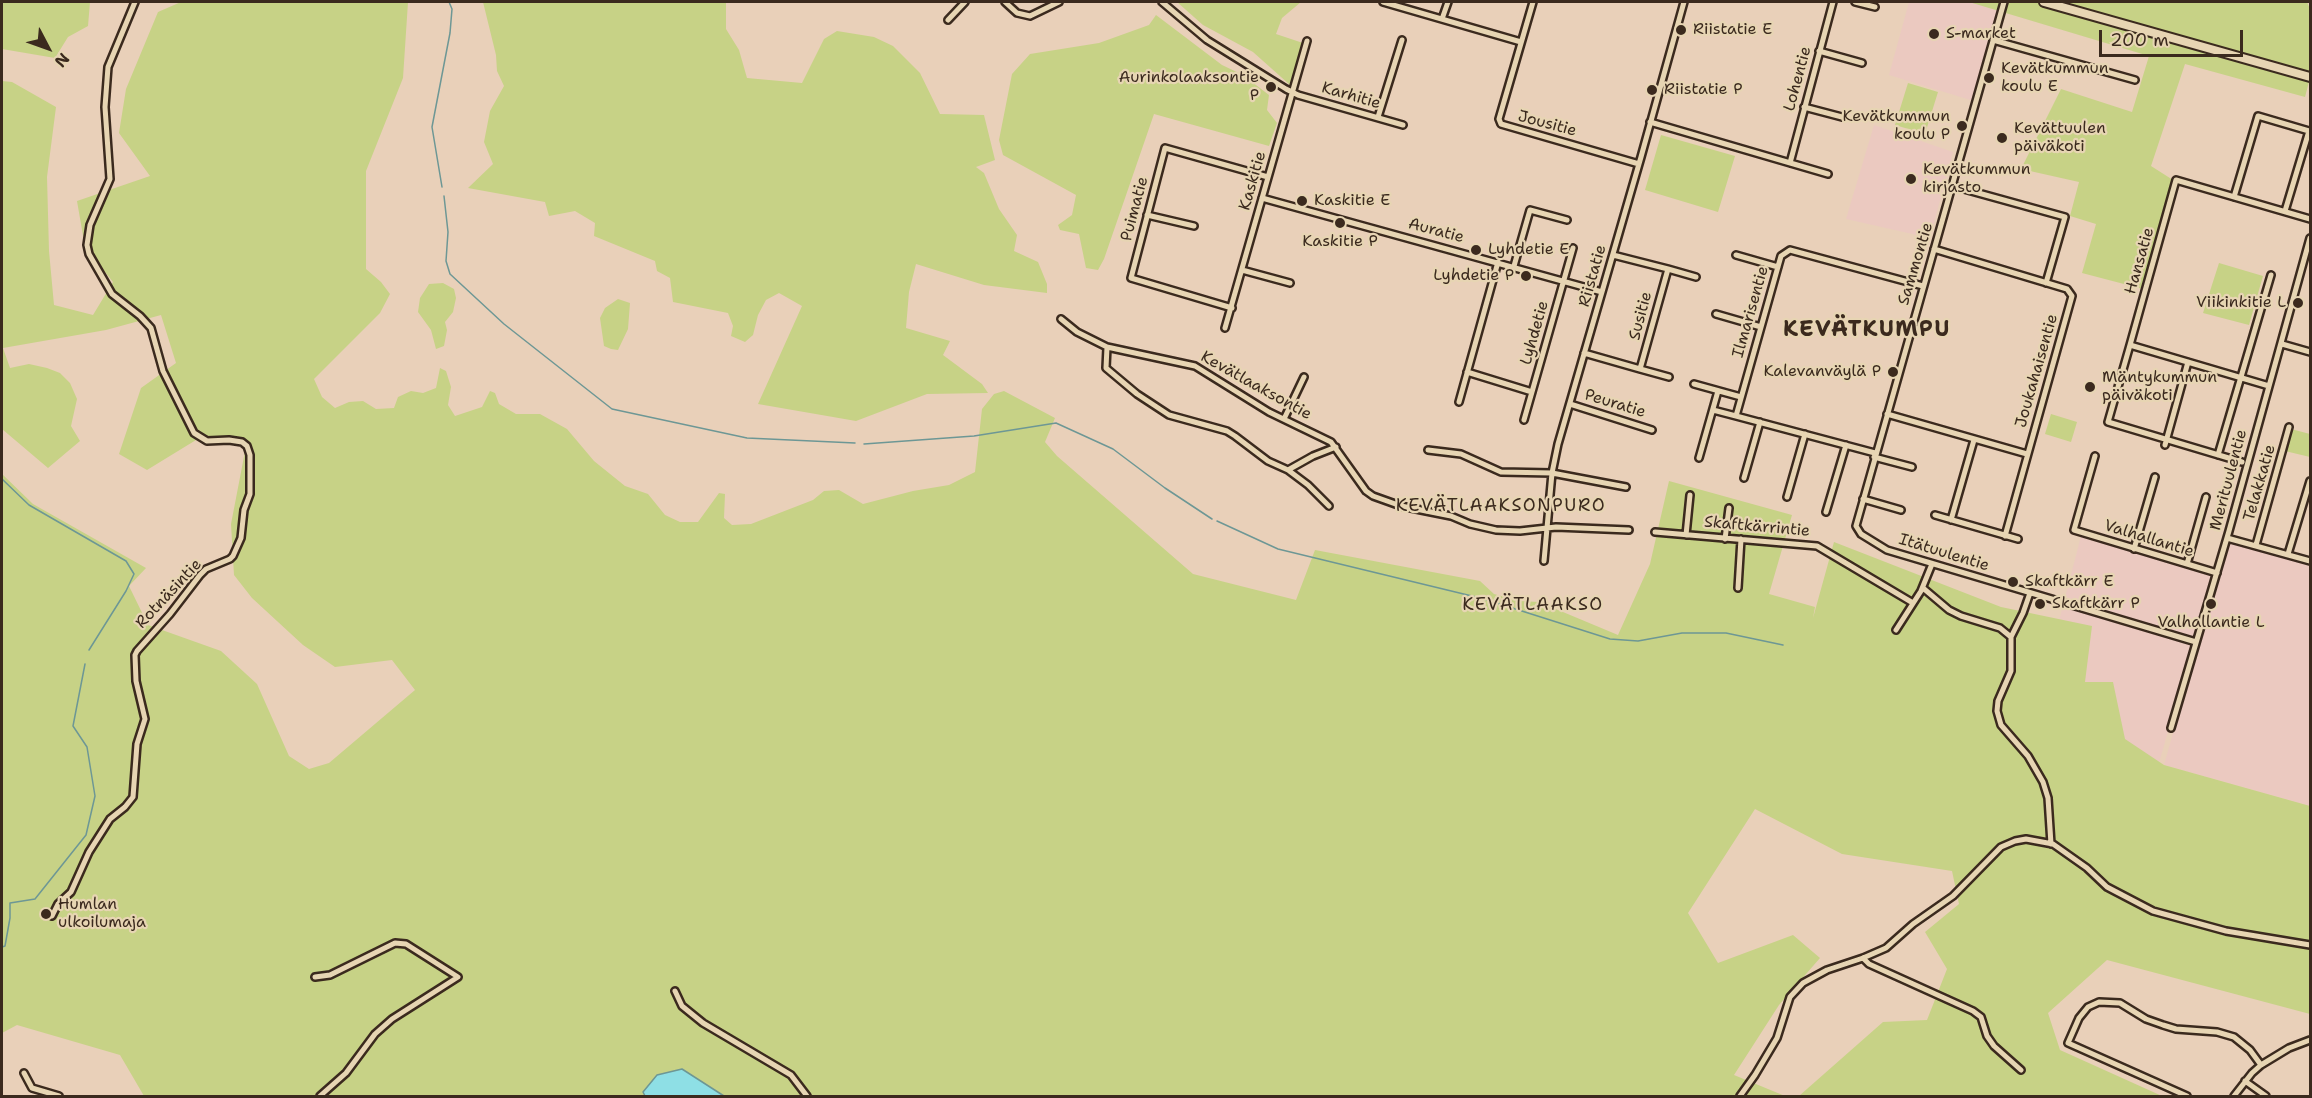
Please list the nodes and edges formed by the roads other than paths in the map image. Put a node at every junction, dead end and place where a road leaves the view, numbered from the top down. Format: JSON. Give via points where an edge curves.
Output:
{"nodes":[{"id":1,"x":135,"y":2,"type":"edge"},
{"id":2,"x":965,"y":2,"type":"edge"},
{"id":3,"x":1005,"y":2,"type":"edge"},
{"id":4,"x":1059,"y":2,"type":"edge"},
{"id":5,"x":1162,"y":2,"type":"edge"},
{"id":6,"x":1383,"y":2,"type":"edge"},
{"id":7,"x":1448,"y":2,"type":"edge"},
{"id":8,"x":1533,"y":2,"type":"edge"},
{"id":9,"x":1684,"y":2,"type":"edge"},
{"id":10,"x":1833,"y":2,"type":"edge"},
{"id":11,"x":1855,"y":2,"type":"edge"},
{"id":12,"x":2004,"y":2,"type":"edge"},
{"id":13,"x":2044,"y":2,"type":"edge"},
{"id":14,"x":1875,"y":7,"type":"dead end"},
{"id":15,"x":1442,"y":19,"type":"junction"},
{"id":16,"x":948,"y":20,"type":"dead end"},
{"id":17,"x":1402,"y":40,"type":"dead end"},
{"id":18,"x":1993,"y":40,"type":"junction"},
{"id":19,"x":1306,"y":41,"type":"dead end"},
{"id":20,"x":1521,"y":42,"type":"junction"},
{"id":21,"x":1819,"y":51,"type":"junction"},
{"id":22,"x":1862,"y":63,"type":"dead end"},
{"id":23,"x":2310,"y":77,"type":"edge"},
{"id":24,"x":2134,"y":80,"type":"dead end"},
{"id":25,"x":1292,"y":93,"type":"junction"},
{"id":26,"x":1804,"y":107,"type":"junction"},
{"id":27,"x":1378,"y":117,"type":"junction"},
{"id":28,"x":1842,"y":117,"type":"dead end"},
{"id":29,"x":1650,"y":123,"type":"junction"},
{"id":30,"x":1403,"y":125,"type":"dead end"},
{"id":31,"x":1790,"y":163,"type":"junction"},
{"id":32,"x":1639,"y":164,"type":"junction"},
{"id":33,"x":1828,"y":174,"type":"dead end"},
{"id":34,"x":1268,"y":177,"type":"junction"},
{"id":35,"x":1953,"y":186,"type":"junction"},
{"id":36,"x":2234,"y":197,"type":"junction"},
{"id":37,"x":1262,"y":198,"type":"junction"},
{"id":38,"x":2285,"y":212,"type":"junction"},
{"id":39,"x":1147,"y":215,"type":"junction"},
{"id":40,"x":2310,"y":219,"type":"edge"},
{"id":41,"x":1568,"y":220,"type":"dead end"},
{"id":42,"x":1194,"y":226,"type":"dead end"},
{"id":43,"x":2310,"y":238,"type":"edge"},
{"id":44,"x":1574,"y":248,"type":"dead end"},
{"id":45,"x":1934,"y":249,"type":"junction"},
{"id":46,"x":1613,"y":255,"type":"junction"},
{"id":47,"x":1736,"y":255,"type":"dead end"},
{"id":48,"x":1498,"y":262,"type":"junction"},
{"id":49,"x":1514,"y":267,"type":"junction"},
{"id":50,"x":1778,"y":267,"type":"junction"},
{"id":51,"x":1668,"y":269,"type":"junction"},
{"id":52,"x":1242,"y":270,"type":"junction"},
{"id":53,"x":2271,"y":275,"type":"dead end"},
{"id":54,"x":1696,"y":277,"type":"dead end"},
{"id":55,"x":1564,"y":281,"type":"junction"},
{"id":56,"x":1290,"y":283,"type":"dead end"},
{"id":57,"x":2046,"y":283,"type":"junction"},
{"id":58,"x":1923,"y":286,"type":"junction"},
{"id":59,"x":1602,"y":292,"type":"junction"},
{"id":60,"x":1232,"y":308,"type":"junction"},
{"id":61,"x":1716,"y":314,"type":"dead end"},
{"id":62,"x":1061,"y":319,"type":"dead end"},
{"id":63,"x":1761,"y":327,"type":"junction"},
{"id":64,"x":1226,"y":328,"type":"dead end"},
{"id":65,"x":2282,"y":344,"type":"junction"},
{"id":66,"x":2130,"y":345,"type":"junction"},
{"id":67,"x":1107,"y":347,"type":"junction"},
{"id":68,"x":2310,"y":352,"type":"edge"},
{"id":69,"x":1584,"y":353,"type":"junction"},
{"id":70,"x":2188,"y":362,"type":"junction"},
{"id":71,"x":1640,"y":369,"type":"junction"},
{"id":72,"x":1467,"y":372,"type":"junction"},
{"id":73,"x":1304,"y":377,"type":"dead end"},
{"id":74,"x":1669,"y":377,"type":"dead end"},
{"id":75,"x":2241,"y":377,"type":"junction"},
{"id":76,"x":1694,"y":384,"type":"dead end"},
{"id":77,"x":2269,"y":386,"type":"junction"},
{"id":78,"x":1532,"y":392,"type":"junction"},
{"id":79,"x":1718,"y":392,"type":"junction"},
{"id":80,"x":1741,"y":397,"type":"junction"},
{"id":81,"x":1459,"y":402,"type":"dead end"},
{"id":82,"x":1570,"y":404,"type":"junction"},
{"id":83,"x":1713,"y":410,"type":"junction"},
{"id":84,"x":1887,"y":414,"type":"junction"},
{"id":85,"x":1736,"y":416,"type":"junction"},
{"id":86,"x":1284,"y":419,"type":"junction"},
{"id":87,"x":1524,"y":420,"type":"dead end"},
{"id":88,"x":1760,"y":422,"type":"junction"},
{"id":89,"x":2289,"y":427,"type":"dead end"},
{"id":90,"x":1652,"y":430,"type":"dead end"},
{"id":91,"x":1805,"y":434,"type":"junction"},
{"id":92,"x":1974,"y":440,"type":"junction"},
{"id":93,"x":2165,"y":442,"type":"junction"},
{"id":94,"x":1846,"y":445,"type":"junction"},
{"id":95,"x":1336,"y":447,"type":"junction"},
{"id":96,"x":1428,"y":450,"type":"dead end"},
{"id":97,"x":2027,"y":454,"type":"junction"},
{"id":98,"x":1875,"y":455,"type":"junction"},
{"id":99,"x":2218,"y":455,"type":"junction"},
{"id":100,"x":2095,"y":456,"type":"dead end"},
{"id":101,"x":1699,"y":458,"type":"dead end"},
{"id":102,"x":2242,"y":462,"type":"dead end"},
{"id":103,"x":1912,"y":467,"type":"dead end"},
{"id":104,"x":1288,"y":470,"type":"junction"},
{"id":105,"x":1552,"y":473,"type":"junction"},
{"id":106,"x":2155,"y":477,"type":"dead end"},
{"id":107,"x":1744,"y":478,"type":"dead end"},
{"id":108,"x":2310,"y":482,"type":"edge"},
{"id":109,"x":1626,"y":487,"type":"dead end"},
{"id":110,"x":1690,"y":495,"type":"dead end"},
{"id":111,"x":1787,"y":497,"type":"dead end"},
{"id":112,"x":2206,"y":497,"type":"dead end"},
{"id":113,"x":1863,"y":499,"type":"junction"},
{"id":114,"x":1329,"y":506,"type":"dead end"},
{"id":115,"x":1729,"y":508,"type":"dead end"},
{"id":116,"x":1901,"y":510,"type":"dead end"},
{"id":117,"x":1826,"y":512,"type":"dead end"},
{"id":118,"x":1935,"y":515,"type":"dead end"},
{"id":119,"x":1951,"y":520,"type":"junction"},
{"id":120,"x":1547,"y":529,"type":"junction"},
{"id":121,"x":1629,"y":530,"type":"dead end"},
{"id":122,"x":1655,"y":532,"type":"dead end"},
{"id":123,"x":1861,"y":534,"type":"joint"},
{"id":124,"x":1686,"y":535,"type":"junction"},
{"id":125,"x":2005,"y":536,"type":"junction"},
{"id":126,"x":1725,"y":538,"type":"junction"},
{"id":127,"x":2227,"y":538,"type":"junction"},
{"id":128,"x":1741,"y":539,"type":"junction"},
{"id":129,"x":2018,"y":540,"type":"dead end"},
{"id":130,"x":2256,"y":545,"type":"junction"},
{"id":131,"x":2134,"y":549,"type":"junction"},
{"id":132,"x":2288,"y":555,"type":"junction"},
{"id":133,"x":1544,"y":561,"type":"dead end"},
{"id":134,"x":2310,"y":561,"type":"edge"},
{"id":135,"x":1932,"y":564,"type":"junction"},
{"id":136,"x":2187,"y":564,"type":"junction"},
{"id":137,"x":2217,"y":573,"type":"junction"},
{"id":138,"x":1738,"y":588,"type":"dead end"},
{"id":139,"x":1923,"y":588,"type":"junction"},
{"id":140,"x":2030,"y":593,"type":"junction"},
{"id":141,"x":1913,"y":603,"type":"junction"},
{"id":142,"x":1896,"y":630,"type":"dead end"},
{"id":143,"x":2011,"y":637,"type":"junction"},
{"id":144,"x":2196,"y":642,"type":"junction"},
{"id":145,"x":2171,"y":728,"type":"dead end"},
{"id":146,"x":2051,"y":844,"type":"junction"},
{"id":147,"x":52,"y":916,"type":"dead end"},
{"id":148,"x":2310,"y":945,"type":"edge"},
{"id":149,"x":1863,"y":958,"type":"junction"},
{"id":150,"x":315,"y":977,"type":"dead end"},
{"id":151,"x":675,"y":991,"type":"dead end"},
{"id":152,"x":2310,"y":1040,"type":"edge"},
{"id":153,"x":2261,"y":1065,"type":"junction"},
{"id":154,"x":2021,"y":1070,"type":"dead end"},
{"id":155,"x":24,"y":1073,"type":"dead end"},
{"id":156,"x":2245,"y":1081,"type":"junction"},
{"id":157,"x":59,"y":1096,"type":"edge"},
{"id":158,"x":320,"y":1096,"type":"edge"},
{"id":159,"x":807,"y":1096,"type":"edge"},
{"id":160,"x":1740,"y":1096,"type":"edge"},
{"id":161,"x":2187,"y":1096,"type":"edge"},
{"id":162,"x":2234,"y":1096,"type":"edge"},
{"id":163,"x":2266,"y":1096,"type":"edge"}],
"edges":[{"from":1,"to":147,"type":"street","name":"Rotnäsintie","via":[[107,74],[110,179],[90,225],[89,254],[112,294],[150,328],[164,371],[194,433],[207,441],[229,440],[247,446],[250,494],[233,556],[200,575],[135,655],[136,681],[145,719],[137,744],[133,797],[110,819],[70,892]]},
{"from":2,"to":16,"type":"street"},
{"from":3,"to":4,"type":"street","via":[[1017,14],[1030,16]]},
{"from":5,"to":25,"type":"street","name":"Karhitie","via":[[1207,40]]},
{"from":6,"to":15,"type":"street"},
{"from":7,"to":15,"type":"street"},
{"from":8,"to":20,"type":"street","name":"Jousitie"},
{"from":9,"to":29,"type":"street","name":"Riistatie"},
{"from":10,"to":21,"type":"street","name":"Lohentie"},
{"from":11,"to":14,"type":"street"},
{"from":12,"to":18,"type":"street","name":"Sammontie"},
{"from":13,"to":23,"type":"street"},
{"from":15,"to":20,"type":"street"},
{"from":17,"to":27,"type":"street"},
{"from":18,"to":24,"type":"street"},
{"from":18,"to":35,"type":"street","name":"Sammontie"},
{"from":19,"to":25,"type":"street","name":"Kaskitie"},
{"from":20,"to":32,"type":"street","name":"Jousitie","via":[[1499,119],[1501,124]]},
{"from":21,"to":22,"type":"street"},
{"from":21,"to":26,"type":"street","name":"Lohentie"},
{"from":25,"to":27,"type":"street","name":"Karhitie"},
{"from":25,"to":34,"type":"street","name":"Kaskitie"},
{"from":26,"to":28,"type":"street"},
{"from":26,"to":31,"type":"street","name":"Lohentie"},
{"from":27,"to":30,"type":"street","name":"Karhitie"},
{"from":29,"to":31,"type":"street"},
{"from":29,"to":32,"type":"street","name":"Riistatie"},
{"from":31,"to":33,"type":"street"},
{"from":32,"to":46,"type":"street","name":"Riistatie"},
{"from":34,"to":37,"type":"street","name":"Kaskitie"},
{"from":34,"to":39,"type":"street","name":"Puimatie","via":[[1165,148]]},
{"from":35,"to":45,"type":"street","name":"Sammontie"},
{"from":35,"to":57,"type":"street","via":[[2065,217]]},
{"from":36,"to":38,"type":"street","name":"Hansatie"},
{"from":36,"to":38,"type":"street","via":[[2258,116],[2308,131]]},
{"from":36,"to":66,"type":"street","name":"Hansatie","via":[[2176,180]]},
{"from":37,"to":48,"type":"street","name":"Auratie"},
{"from":37,"to":52,"type":"street","name":"Kaskitie"},
{"from":38,"to":40,"type":"street","name":"Hansatie"},
{"from":39,"to":42,"type":"street"},
{"from":39,"to":60,"type":"street","name":"Puimatie","via":[[1131,278]]},
{"from":41,"to":49,"type":"street","via":[[1530,210]]},
{"from":43,"to":65,"type":"street","name":"Merituulentie"},
{"from":44,"to":55,"type":"street","name":"Lyhdetie"},
{"from":45,"to":57,"type":"street","name":"Joukahaisentie"},
{"from":45,"to":58,"type":"street","name":"Sammontie"},
{"from":46,"to":51,"type":"street"},
{"from":46,"to":59,"type":"street","name":"Riistatie"},
{"from":47,"to":50,"type":"street"},
{"from":48,"to":49,"type":"street","name":"Auratie"},
{"from":48,"to":72,"type":"street"},
{"from":49,"to":55,"type":"street","name":"Auratie"},
{"from":50,"to":58,"type":"street","name":"Ilmarisentie","via":[[1781,256],[1790,250]]},
{"from":50,"to":63,"type":"street","name":"Ilmarisentie"},
{"from":51,"to":54,"type":"street"},
{"from":51,"to":71,"type":"street","name":"Susitie"},
{"from":52,"to":56,"type":"street"},
{"from":52,"to":60,"type":"street","name":"Kaskitie"},
{"from":53,"to":75,"type":"street"},
{"from":55,"to":59,"type":"street","name":"Auratie"},
{"from":55,"to":78,"type":"street","name":"Lyhdetie"},
{"from":57,"to":97,"type":"street","name":"Joukahaisentie","via":[[2067,289],[2072,296]]},
{"from":58,"to":84,"type":"street","name":"Sammontie"},
{"from":59,"to":69,"type":"street","name":"Riistatie"},
{"from":60,"to":64,"type":"street","name":"Kaskitie"},
{"from":61,"to":63,"type":"street"},
{"from":62,"to":67,"type":"street","name":"Kevätlaaksontie"},
{"from":63,"to":80,"type":"street","name":"Ilmarisentie"},
{"from":65,"to":68,"type":"street"},
{"from":65,"to":77,"type":"street","name":"Merituulentie"},
{"from":66,"to":70,"type":"street"},
{"from":66,"to":93,"type":"street","via":[[2108,422]]},
{"from":67,"to":86,"type":"street","name":"Kevätlaaksontie","via":[[1195,366]]},
{"from":67,"to":104,"type":"street","via":[[1106,368],[1137,394],[1169,415],[1227,431]]},
{"from":69,"to":71,"type":"street"},
{"from":69,"to":82,"type":"street","name":"Riistatie"},
{"from":70,"to":75,"type":"street"},
{"from":70,"to":93,"type":"street"},
{"from":71,"to":74,"type":"street"},
{"from":72,"to":78,"type":"street","name":"Lyhdetie"},
{"from":72,"to":81,"type":"street"},
{"from":73,"to":86,"type":"street"},
{"from":75,"to":77,"type":"street"},
{"from":75,"to":99,"type":"street"},
{"from":76,"to":79,"type":"street"},
{"from":77,"to":127,"type":"street","name":"Merituulentie"},
{"from":78,"to":87,"type":"street","name":"Lyhdetie"},
{"from":79,"to":80,"type":"street"},
{"from":79,"to":83,"type":"street"},
{"from":80,"to":85,"type":"street","name":"Ilmarisentie"},
{"from":82,"to":90,"type":"street","name":"Peuratie"},
{"from":82,"to":105,"type":"street","name":"Riistatie"},
{"from":83,"to":85,"type":"street"},
{"from":83,"to":101,"type":"street"},
{"from":84,"to":92,"type":"street","name":"Joukahaisentie"},
{"from":84,"to":98,"type":"street","name":"Sammontie"},
{"from":85,"to":88,"type":"street"},
{"from":86,"to":95,"type":"street","name":"Kevätlaaksontie"},
{"from":88,"to":91,"type":"street"},
{"from":88,"to":107,"type":"street"},
{"from":89,"to":130,"type":"street","name":"Telakkatie"},
{"from":91,"to":94,"type":"street"},
{"from":91,"to":111,"type":"street"},
{"from":92,"to":97,"type":"street","name":"Joukahaisentie"},
{"from":92,"to":119,"type":"street"},
{"from":93,"to":99,"type":"street"},
{"from":94,"to":98,"type":"street"},
{"from":94,"to":117,"type":"street"},
{"from":95,"to":104,"type":"street"},
{"from":95,"to":120,"type":"street","name":"Kevätlaaksontie","via":[[1373,496],[1496,530]]},
{"from":96,"to":105,"type":"street","via":[[1461,453],[1501,472]]},
{"from":97,"to":125,"type":"street"},
{"from":98,"to":103,"type":"street"},
{"from":98,"to":113,"type":"street","name":"Sammontie"},
{"from":99,"to":102,"type":"street"},
{"from":100,"to":131,"type":"street","name":"Valhallantie","via":[[2074,530]]},
{"from":104,"to":114,"type":"street"},
{"from":105,"to":109,"type":"street"},
{"from":105,"to":120,"type":"street","name":"Riistatie"},
{"from":106,"to":131,"type":"street"},
{"from":108,"to":132,"type":"street"},
{"from":110,"to":124,"type":"street"},
{"from":112,"to":136,"type":"street"},
{"from":113,"to":116,"type":"street"},
{"from":113,"to":123,"type":"street","name":"Sammontie","via":[[1856,523]]},
{"from":115,"to":126,"type":"street"},
{"from":118,"to":119,"type":"street"},
{"from":119,"to":125,"type":"street"},
{"from":120,"to":121,"type":"street","name":"Kevätlaaksontie"},
{"from":120,"to":133,"type":"street","name":"Riistatie"},
{"from":122,"to":124,"type":"street","name":"Skaftkärrintie"},
{"from":123,"to":135,"type":"street","name":"Itätuulentie","via":[[1887,550]]},
{"from":124,"to":126,"type":"street","name":"Skaftkärrintie"},
{"from":125,"to":129,"type":"street"},
{"from":126,"to":128,"type":"street","name":"Skaftkärrintie"},
{"from":127,"to":130,"type":"street"},
{"from":127,"to":137,"type":"street","name":"Merituulentie"},
{"from":128,"to":138,"type":"street"},
{"from":128,"to":141,"type":"street","name":"Skaftkärrintie","via":[[1817,546]]},
{"from":130,"to":132,"type":"street"},
{"from":131,"to":136,"type":"street","name":"Valhallantie"},
{"from":132,"to":134,"type":"street"},
{"from":135,"to":139,"type":"street"},
{"from":135,"to":140,"type":"street","name":"Itätuulentie"},
{"from":136,"to":137,"type":"street","name":"Valhallantie"},
{"from":137,"to":144,"type":"street","name":"Merituulentie"},
{"from":139,"to":141,"type":"street"},
{"from":139,"to":143,"type":"street","via":[[1949,610],[2000,628]]},
{"from":140,"to":143,"type":"street"},
{"from":140,"to":144,"type":"street","name":"Itätuulentie"},
{"from":141,"to":142,"type":"street"},
{"from":143,"to":146,"type":"street","via":[[2011,671],[1997,711],[2001,725],[2028,756],[2043,782]]},
{"from":144,"to":145,"type":"street","name":"Merituulentie"},
{"from":146,"to":148,"type":"street","via":[[2088,868],[2107,887],[2153,911],[2226,931]]},
{"from":146,"to":149,"type":"street","via":[[2026,839],[2001,847],[1953,896],[1886,948]]},
{"from":149,"to":154,"type":"street","via":[[1979,1016],[1994,1046]]},
{"from":149,"to":160,"type":"street","via":[[1827,970],[1790,997],[1777,1038]]},
{"from":150,"to":158,"type":"street","via":[[330,975],[395,943],[406,944],[458,977],[392,1019],[375,1034],[346,1073]]},
{"from":151,"to":159,"type":"street","via":[[682,1006],[703,1023],[791,1075]]},
{"from":152,"to":153,"type":"street"},
{"from":153,"to":156,"type":"street"},
{"from":153,"to":161,"type":"street","via":[[2234,1037],[2176,1029],[2146,1019],[2120,1004],[2099,1002],[2079,1018],[2068,1043]]},
{"from":155,"to":157,"type":"street","via":[[33,1088]]},
{"from":156,"to":162,"type":"street"},
{"from":156,"to":163,"type":"street"}]}
